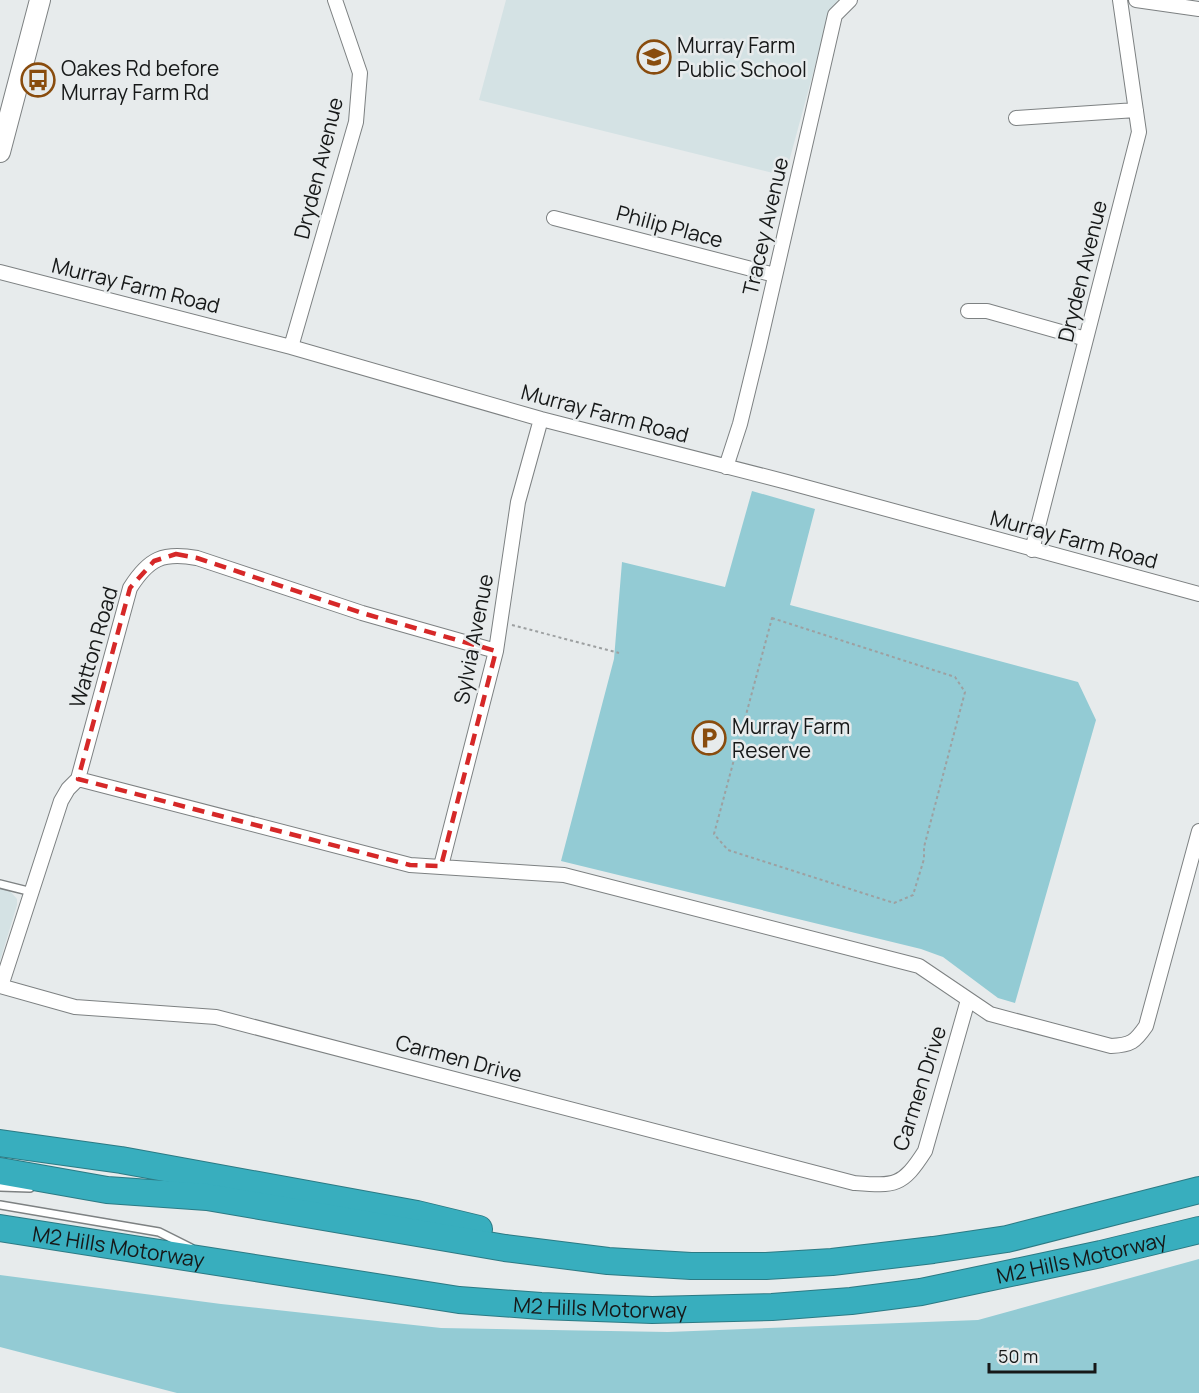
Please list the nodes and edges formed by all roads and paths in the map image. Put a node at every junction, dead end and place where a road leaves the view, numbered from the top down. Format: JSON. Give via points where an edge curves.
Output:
{"nodes":[{"id":1,"x":40,"y":0,"type":"edge"},
{"id":2,"x":335,"y":0,"type":"edge"},
{"id":3,"x":850,"y":0,"type":"edge"},
{"id":4,"x":1120,"y":0,"type":"edge"},
{"id":5,"x":1136,"y":0,"type":"edge"},
{"id":6,"x":1199,"y":9,"type":"edge"},
{"id":7,"x":1136,"y":110,"type":"junction"},
{"id":8,"x":1016,"y":118,"type":"dead end"},
{"id":9,"x":0,"y":152,"type":"edge"},
{"id":10,"x":554,"y":218,"type":"dead end"},
{"id":11,"x":0,"y":272,"type":"edge"},
{"id":12,"x":775,"y":275,"type":"junction"},
{"id":13,"x":968,"y":311,"type":"dead end"},
{"id":14,"x":1086,"y":339,"type":"junction"},
{"id":15,"x":291,"y":347,"type":"junction"},
{"id":16,"x":541,"y":419,"type":"junction"},
{"id":17,"x":726,"y":467,"type":"junction"},
{"id":18,"x":1032,"y":550,"type":"junction"},
{"id":19,"x":1199,"y":594,"type":"edge"},
{"id":20,"x":772,"y":618,"type":"joint"},
{"id":21,"x":501,"y":622,"type":"junction"},
{"id":22,"x":496,"y":651,"type":"junction"},
{"id":23,"x":620,"y":653,"type":"dead end"},
{"id":24,"x":78,"y":779,"type":"junction"},
{"id":25,"x":1198,"y":841,"type":"edge"},
{"id":26,"x":441,"y":866,"type":"junction"},
{"id":27,"x":0,"y":884,"type":"edge"},
{"id":28,"x":32,"y":892,"type":"junction"},
{"id":29,"x":0,"y":986,"type":"edge"},
{"id":30,"x":968,"y":1000,"type":"junction"},
{"id":31,"x":0,"y":1143,"type":"edge"},
{"id":32,"x":0,"y":1171,"type":"edge"},
{"id":33,"x":0,"y":1187,"type":"edge"},
{"id":34,"x":34,"y":1189,"type":"dead end"},
{"id":35,"x":57,"y":1190,"type":"dead end"},
{"id":36,"x":1199,"y":1190,"type":"edge"},
{"id":37,"x":207,"y":1197,"type":"junction"},
{"id":38,"x":0,"y":1205,"type":"edge"},
{"id":39,"x":0,"y":1228,"type":"edge"},
{"id":40,"x":1199,"y":1230,"type":"edge"},
{"id":41,"x":0,"y":1244,"type":"edge"},
{"id":42,"x":608,"y":1261,"type":"junction"},
{"id":43,"x":221,"y":1262,"type":"junction"},
{"id":44,"x":379,"y":1288,"type":"junction"}],
"edges":[{"from":1,"to":9,"type":"main road"},
{"from":2,"to":15,"type":"street","name":"Dryden Avenue","via":[[360,73],[356,122]]},
{"from":3,"to":12,"type":"street","name":"Tracey Avenue","via":[[834,15]]},
{"from":4,"to":7,"type":"street","name":"Dryden Avenue"},
{"from":5,"to":6,"type":"street"},
{"from":7,"to":8,"type":"street"},
{"from":7,"to":14,"type":"street","name":"Dryden Avenue","via":[[1139,132]]},
{"from":10,"to":12,"type":"street","name":"Philip Place"},
{"from":11,"to":15,"type":"street","name":"Murray Farm Road"},
{"from":12,"to":17,"type":"street","name":"Tracey Avenue"},
{"from":13,"to":14,"type":"street","via":[[987,311]]},
{"from":14,"to":18,"type":"street","name":"Dryden Avenue"},
{"from":15,"to":16,"type":"street","name":"Murray Farm Road"},
{"from":16,"to":17,"type":"street","name":"Murray Farm Road"},
{"from":16,"to":21,"type":"street","name":"Sylvia Avenue","via":[[518,502]]},
{"from":17,"to":18,"type":"street","name":"Murray Farm Road"},
{"from":18,"to":19,"type":"street","name":"Murray Farm Road"},
{"from":20,"to":20,"type":"path","via":[[714,834],[728,850],[894,903],[913,895],[965,692],[955,677]]},
{"from":21,"to":22,"type":"street","name":"Sylvia Avenue"},
{"from":21,"to":23,"type":"path"},
{"from":22,"to":24,"type":"street","name":"Watton Road","via":[[362,613],[198,558],[165,556],[138,575],[130,588]]},
{"from":22,"to":26,"type":"street","name":"Sylvia Avenue"},
{"from":24,"to":26,"type":"street","via":[[410,865]]},
{"from":24,"to":28,"type":"street","name":"Watton Road","via":[[62,801]]},
{"from":25,"to":30,"type":"street","via":[[1146,1026],[1136,1040],[1112,1046],[990,1014]]},
{"from":26,"to":30,"type":"street","via":[[564,875],[919,966]]},
{"from":27,"to":28,"type":"lane"},
{"from":28,"to":29,"type":"street","name":"Watton Road"},
{"from":29,"to":30,"type":"street","name":"Carmen Drive","via":[[75,1007],[216,1017],[854,1183],[877,1185],[900,1182],[926,1151]]},
{"from":31,"to":42,"type":"highway","name":"M2 Hills Motorway","via":[[121,1160],[417,1214]]},
{"from":32,"to":37,"type":"highway","name":"M2 Hills Motorway","via":[[107,1190]]},
{"from":33,"to":34,"type":"lane"},
{"from":35,"to":37,"type":"lane"},
{"from":36,"to":42,"type":"highway","name":"M2 Hills Motorway","via":[[1007,1239],[924,1251],[766,1266]]},
{"from":37,"to":42,"type":"highway","name":"M2 Hills Motorway","via":[[440,1238]]},
{"from":38,"to":43,"type":"lane","via":[[159,1232]]},
{"from":39,"to":43,"type":"highway","name":"M2 Hills Motorway"},
{"from":40,"to":44,"type":"highway","name":"M2 Hills Motorway","via":[[921,1292],[772,1307],[652,1310],[541,1306],[459,1300]]},
{"from":41,"to":44,"type":"highway","via":[[315,1291]]},
{"from":43,"to":44,"type":"highway","name":"M2 Hills Motorway"}]}
